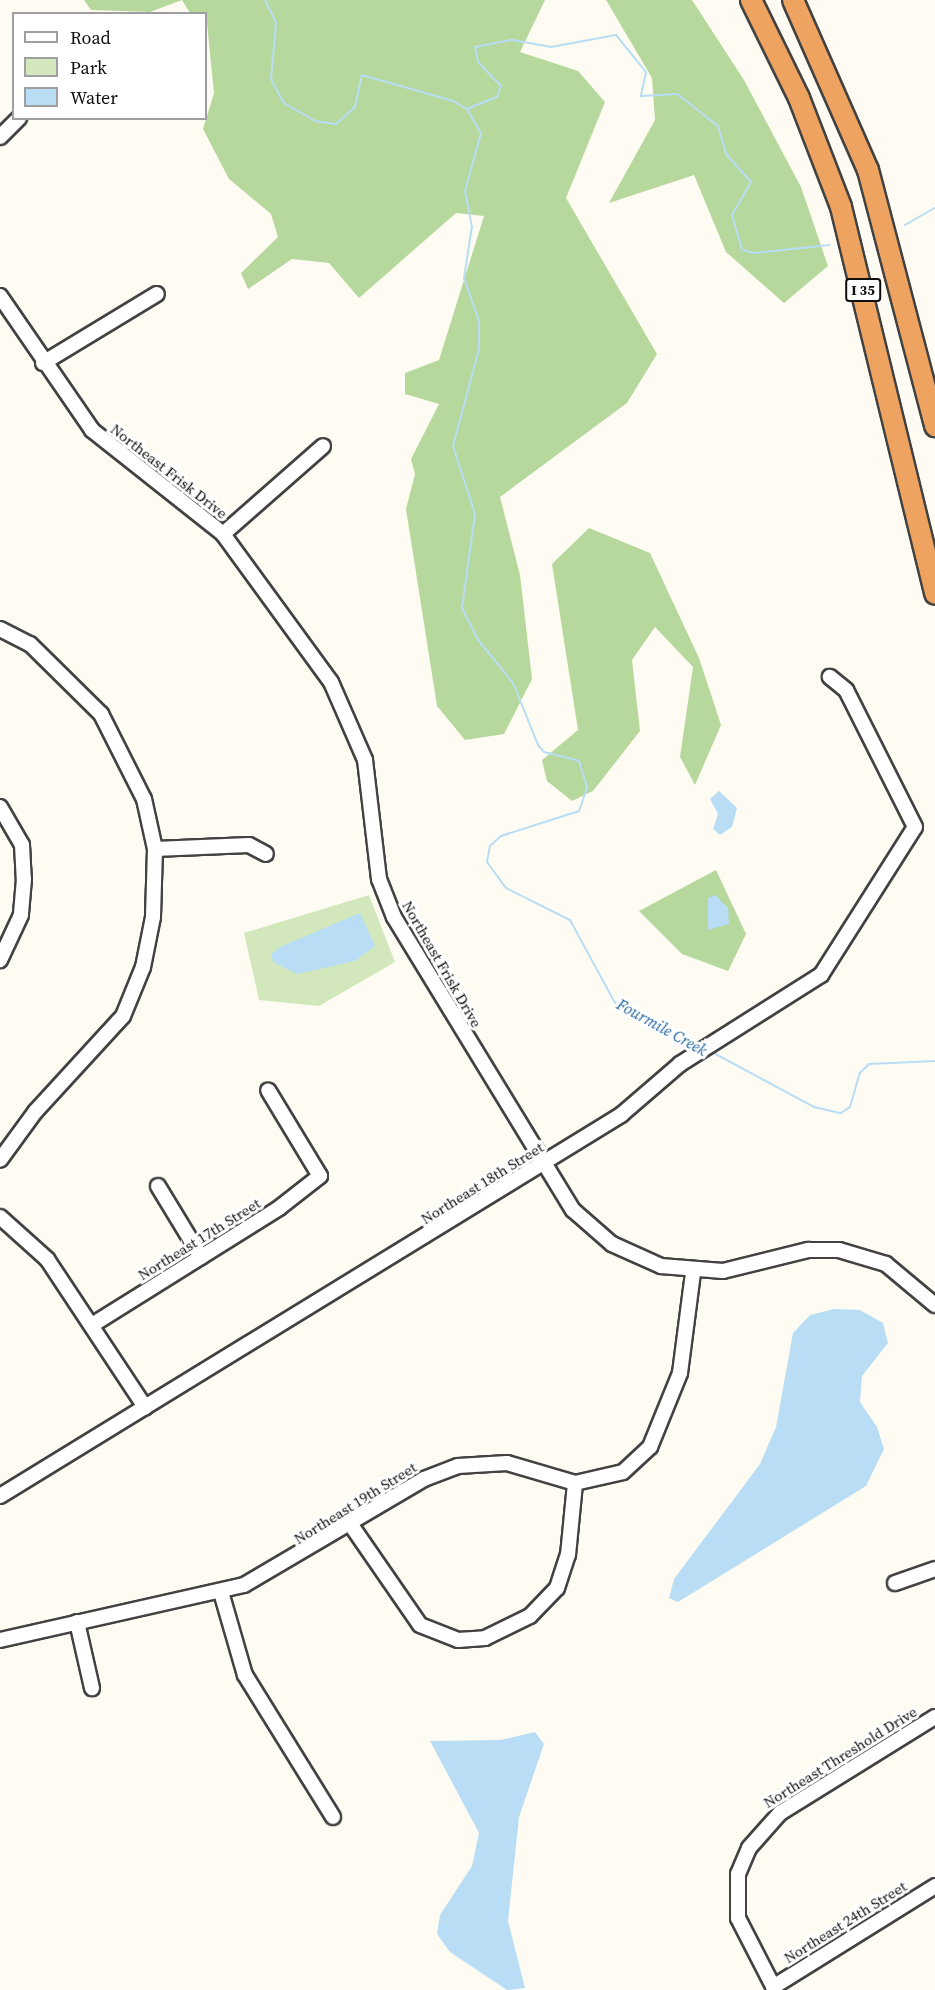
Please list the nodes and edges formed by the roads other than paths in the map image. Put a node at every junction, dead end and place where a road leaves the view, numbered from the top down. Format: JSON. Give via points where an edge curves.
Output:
{"nodes":[{"id":1,"x":751,"y":0,"type":"edge"},
{"id":2,"x":793,"y":0,"type":"edge"},
{"id":3,"x":17,"y":120,"type":"edge"},
{"id":4,"x":0,"y":136,"type":"edge"},
{"id":5,"x":157,"y":294,"type":"dead end"},
{"id":6,"x":0,"y":296,"type":"edge"},
{"id":7,"x":43,"y":363,"type":"junction"},
{"id":8,"x":935,"y":426,"type":"edge"},
{"id":9,"x":323,"y":446,"type":"dead end"},
{"id":10,"x":223,"y":534,"type":"junction"},
{"id":11,"x":935,"y":594,"type":"edge"},
{"id":12,"x":0,"y":629,"type":"edge"},
{"id":13,"x":830,"y":677,"type":"dead end"},
{"id":14,"x":0,"y":807,"type":"edge"},
{"id":15,"x":155,"y":849,"type":"junction"},
{"id":16,"x":266,"y":854,"type":"dead end"},
{"id":17,"x":0,"y":960,"type":"edge"},
{"id":18,"x":268,"y":1090,"type":"dead end"},
{"id":19,"x":0,"y":1160,"type":"edge"},
{"id":20,"x":542,"y":1165,"type":"junction"},
{"id":21,"x":158,"y":1186,"type":"dead end"},
{"id":22,"x":0,"y":1217,"type":"edge"},
{"id":23,"x":201,"y":1257,"type":"junction"},
{"id":24,"x":693,"y":1273,"type":"junction"},
{"id":25,"x":935,"y":1305,"type":"edge"},
{"id":26,"x":92,"y":1325,"type":"junction"},
{"id":27,"x":145,"y":1407,"type":"junction"},
{"id":28,"x":575,"y":1483,"type":"junction"},
{"id":29,"x":0,"y":1496,"type":"edge"},
{"id":30,"x":351,"y":1525,"type":"junction"},
{"id":31,"x":935,"y":1569,"type":"edge"},
{"id":32,"x":895,"y":1583,"type":"dead end"},
{"id":33,"x":221,"y":1592,"type":"junction"},
{"id":34,"x":77,"y":1622,"type":"junction"},
{"id":35,"x":0,"y":1640,"type":"edge"},
{"id":36,"x":92,"y":1688,"type":"dead end"},
{"id":37,"x":935,"y":1717,"type":"edge"},
{"id":38,"x":333,"y":1817,"type":"dead end"},
{"id":39,"x":935,"y":1886,"type":"edge"},
{"id":40,"x":774,"y":1988,"type":"edge"}],
"edges":[{"from":1,"to":11,"type":"highway","number":"I 35","via":[[799,98],[841,207]]},
{"from":2,"to":8,"type":"highway","number":"I 35","via":[[868,170]]},
{"from":3,"to":4,"type":"street"},
{"from":5,"to":7,"type":"street"},
{"from":6,"to":7,"type":"street","name":"Northeast Frisk Drive"},
{"from":7,"to":10,"type":"street","name":"Northeast Frisk Drive","via":[[92,430]]},
{"from":9,"to":10,"type":"street"},
{"from":10,"to":20,"type":"street","name":"Northeast Frisk Drive","via":[[259,578],[349,714],[364,760],[374,849],[386,898]]},
{"from":12,"to":15,"type":"street","via":[[30,644],[101,714],[144,799]]},
{"from":13,"to":20,"type":"street","name":"Northeast 18th Street","via":[[846,690],[915,827],[821,975],[680,1064],[621,1115]]},
{"from":14,"to":17,"type":"street","via":[[22,845],[24,879],[21,915]]},
{"from":15,"to":16,"type":"street","via":[[249,845]]},
{"from":15,"to":19,"type":"street","via":[[153,917],[143,967],[123,1016],[34,1112]]},
{"from":18,"to":23,"type":"street","name":"Northeast 17th Street","via":[[320,1176]]},
{"from":20,"to":24,"type":"street","name":"Northeast Frisk Drive","via":[[573,1210],[605,1239],[644,1260]]},
{"from":20,"to":27,"type":"street","name":"Northeast 18th Street"},
{"from":21,"to":23,"type":"street"},
{"from":22,"to":26,"type":"street","via":[[47,1259]]},
{"from":23,"to":26,"type":"street","name":"Northeast 17th Street"},
{"from":24,"to":25,"type":"street","name":"Northeast Frisk Drive","via":[[745,1268],[808,1250],[839,1250],[894,1268]]},
{"from":24,"to":28,"type":"street","via":[[680,1373],[650,1447],[623,1472]]},
{"from":26,"to":27,"type":"street"},
{"from":27,"to":29,"type":"street","name":"Northeast 18th Street"},
{"from":28,"to":30,"type":"street","name":"Northeast 19th Street","via":[[525,1466],[474,1463],[424,1479]]},
{"from":28,"to":30,"type":"street","via":[[568,1556],[557,1588],[530,1616],[485,1638],[458,1640],[420,1625]]},
{"from":30,"to":33,"type":"street","name":"Northeast 19th Street","via":[[266,1576]]},
{"from":31,"to":32,"type":"street"},
{"from":33,"to":34,"type":"street","name":"Northeast 19th Street"},
{"from":33,"to":38,"type":"street","via":[[245,1675]]},
{"from":34,"to":35,"type":"street","name":"Northeast 19th Street"},
{"from":34,"to":36,"type":"street"},
{"from":37,"to":40,"type":"street","name":"Northeast Threshold Drive","via":[[780,1813],[751,1843],[738,1874],[737,1912],[745,1939]]},
{"from":39,"to":40,"type":"street","name":"Northeast 24th Street"}]}
